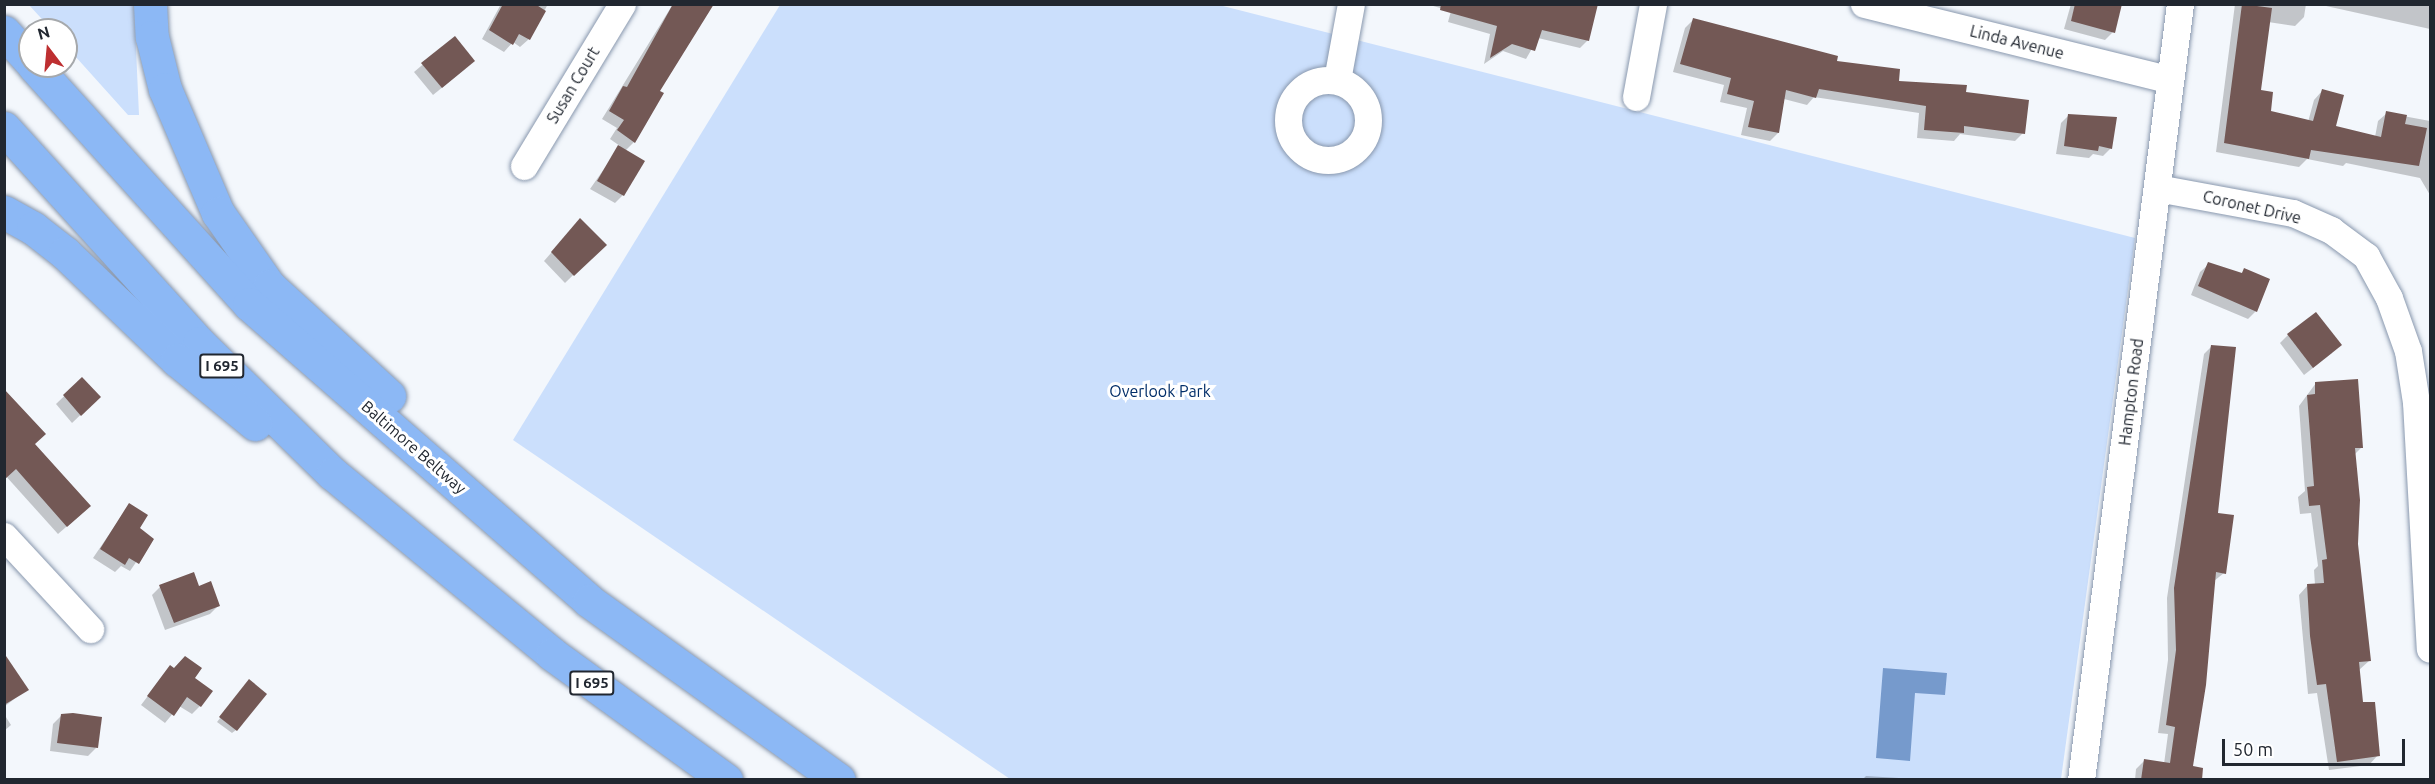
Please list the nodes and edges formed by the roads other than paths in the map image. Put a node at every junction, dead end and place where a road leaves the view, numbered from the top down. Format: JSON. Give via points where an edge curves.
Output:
{"nodes":[{"id":1,"x":150,"y":4,"type":"edge"},
{"id":2,"x":622,"y":4,"type":"edge"},
{"id":3,"x":1351,"y":4,"type":"edge"},
{"id":4,"x":1653,"y":4,"type":"edge"},
{"id":5,"x":1864,"y":4,"type":"edge"},
{"id":6,"x":2180,"y":4,"type":"edge"},
{"id":7,"x":4,"y":32,"type":"edge"},
{"id":8,"x":18,"y":48,"type":"edge"},
{"id":9,"x":45,"y":78,"type":"edge"},
{"id":10,"x":1337,"y":80,"type":"dead end"},
{"id":11,"x":2170,"y":80,"type":"junction"},
{"id":12,"x":1636,"y":97,"type":"dead end"},
{"id":13,"x":4,"y":129,"type":"edge"},
{"id":14,"x":524,"y":166,"type":"dead end"},
{"id":15,"x":2157,"y":188,"type":"junction"},
{"id":16,"x":4,"y":212,"type":"edge"},
{"id":17,"x":451,"y":479,"type":"junction"},
{"id":18,"x":4,"y":536,"type":"edge"},
{"id":19,"x":461,"y":582,"type":"junction"},
{"id":20,"x":90,"y":629,"type":"dead end"},
{"id":21,"x":2430,"y":649,"type":"edge"},
{"id":22,"x":726,"y":780,"type":"edge"},
{"id":23,"x":839,"y":780,"type":"edge"},
{"id":24,"x":2081,"y":780,"type":"edge"}],
"edges":[{"from":1,"to":17,"type":"highway","via":[[152,37],[165,89],[181,135],[218,213],[268,286],[439,445]]},
{"from":2,"to":14,"type":"street","name":"Susan Court"},
{"from":3,"to":10,"type":"street"},
{"from":4,"to":12,"type":"street"},
{"from":5,"to":11,"type":"street","name":"Linda Avenue"},
{"from":6,"to":11,"type":"street","name":"Hampton Road"},
{"from":7,"to":8,"type":"highway"},
{"from":9,"to":17,"type":"highway","name":"Baltimore Beltway","via":[[249,304]]},
{"from":11,"to":15,"type":"street","name":"Hampton Road"},
{"from":13,"to":19,"type":"highway","number":"I 695","via":[[199,343],[333,474]]},
{"from":15,"to":21,"type":"street","name":"Coronet Drive","via":[[2293,213],[2331,230],[2366,256],[2390,298],[2408,351],[2416,402]]},
{"from":15,"to":24,"type":"street","name":"Hampton Road"},
{"from":16,"to":19,"type":"highway","via":[[65,253],[177,360],[316,474]]},
{"from":17,"to":23,"type":"highway","name":"Baltimore Beltway","via":[[589,601]]},
{"from":18,"to":20,"type":"street"},
{"from":19,"to":22,"type":"highway","number":"I 695","via":[[552,654]]}]}
